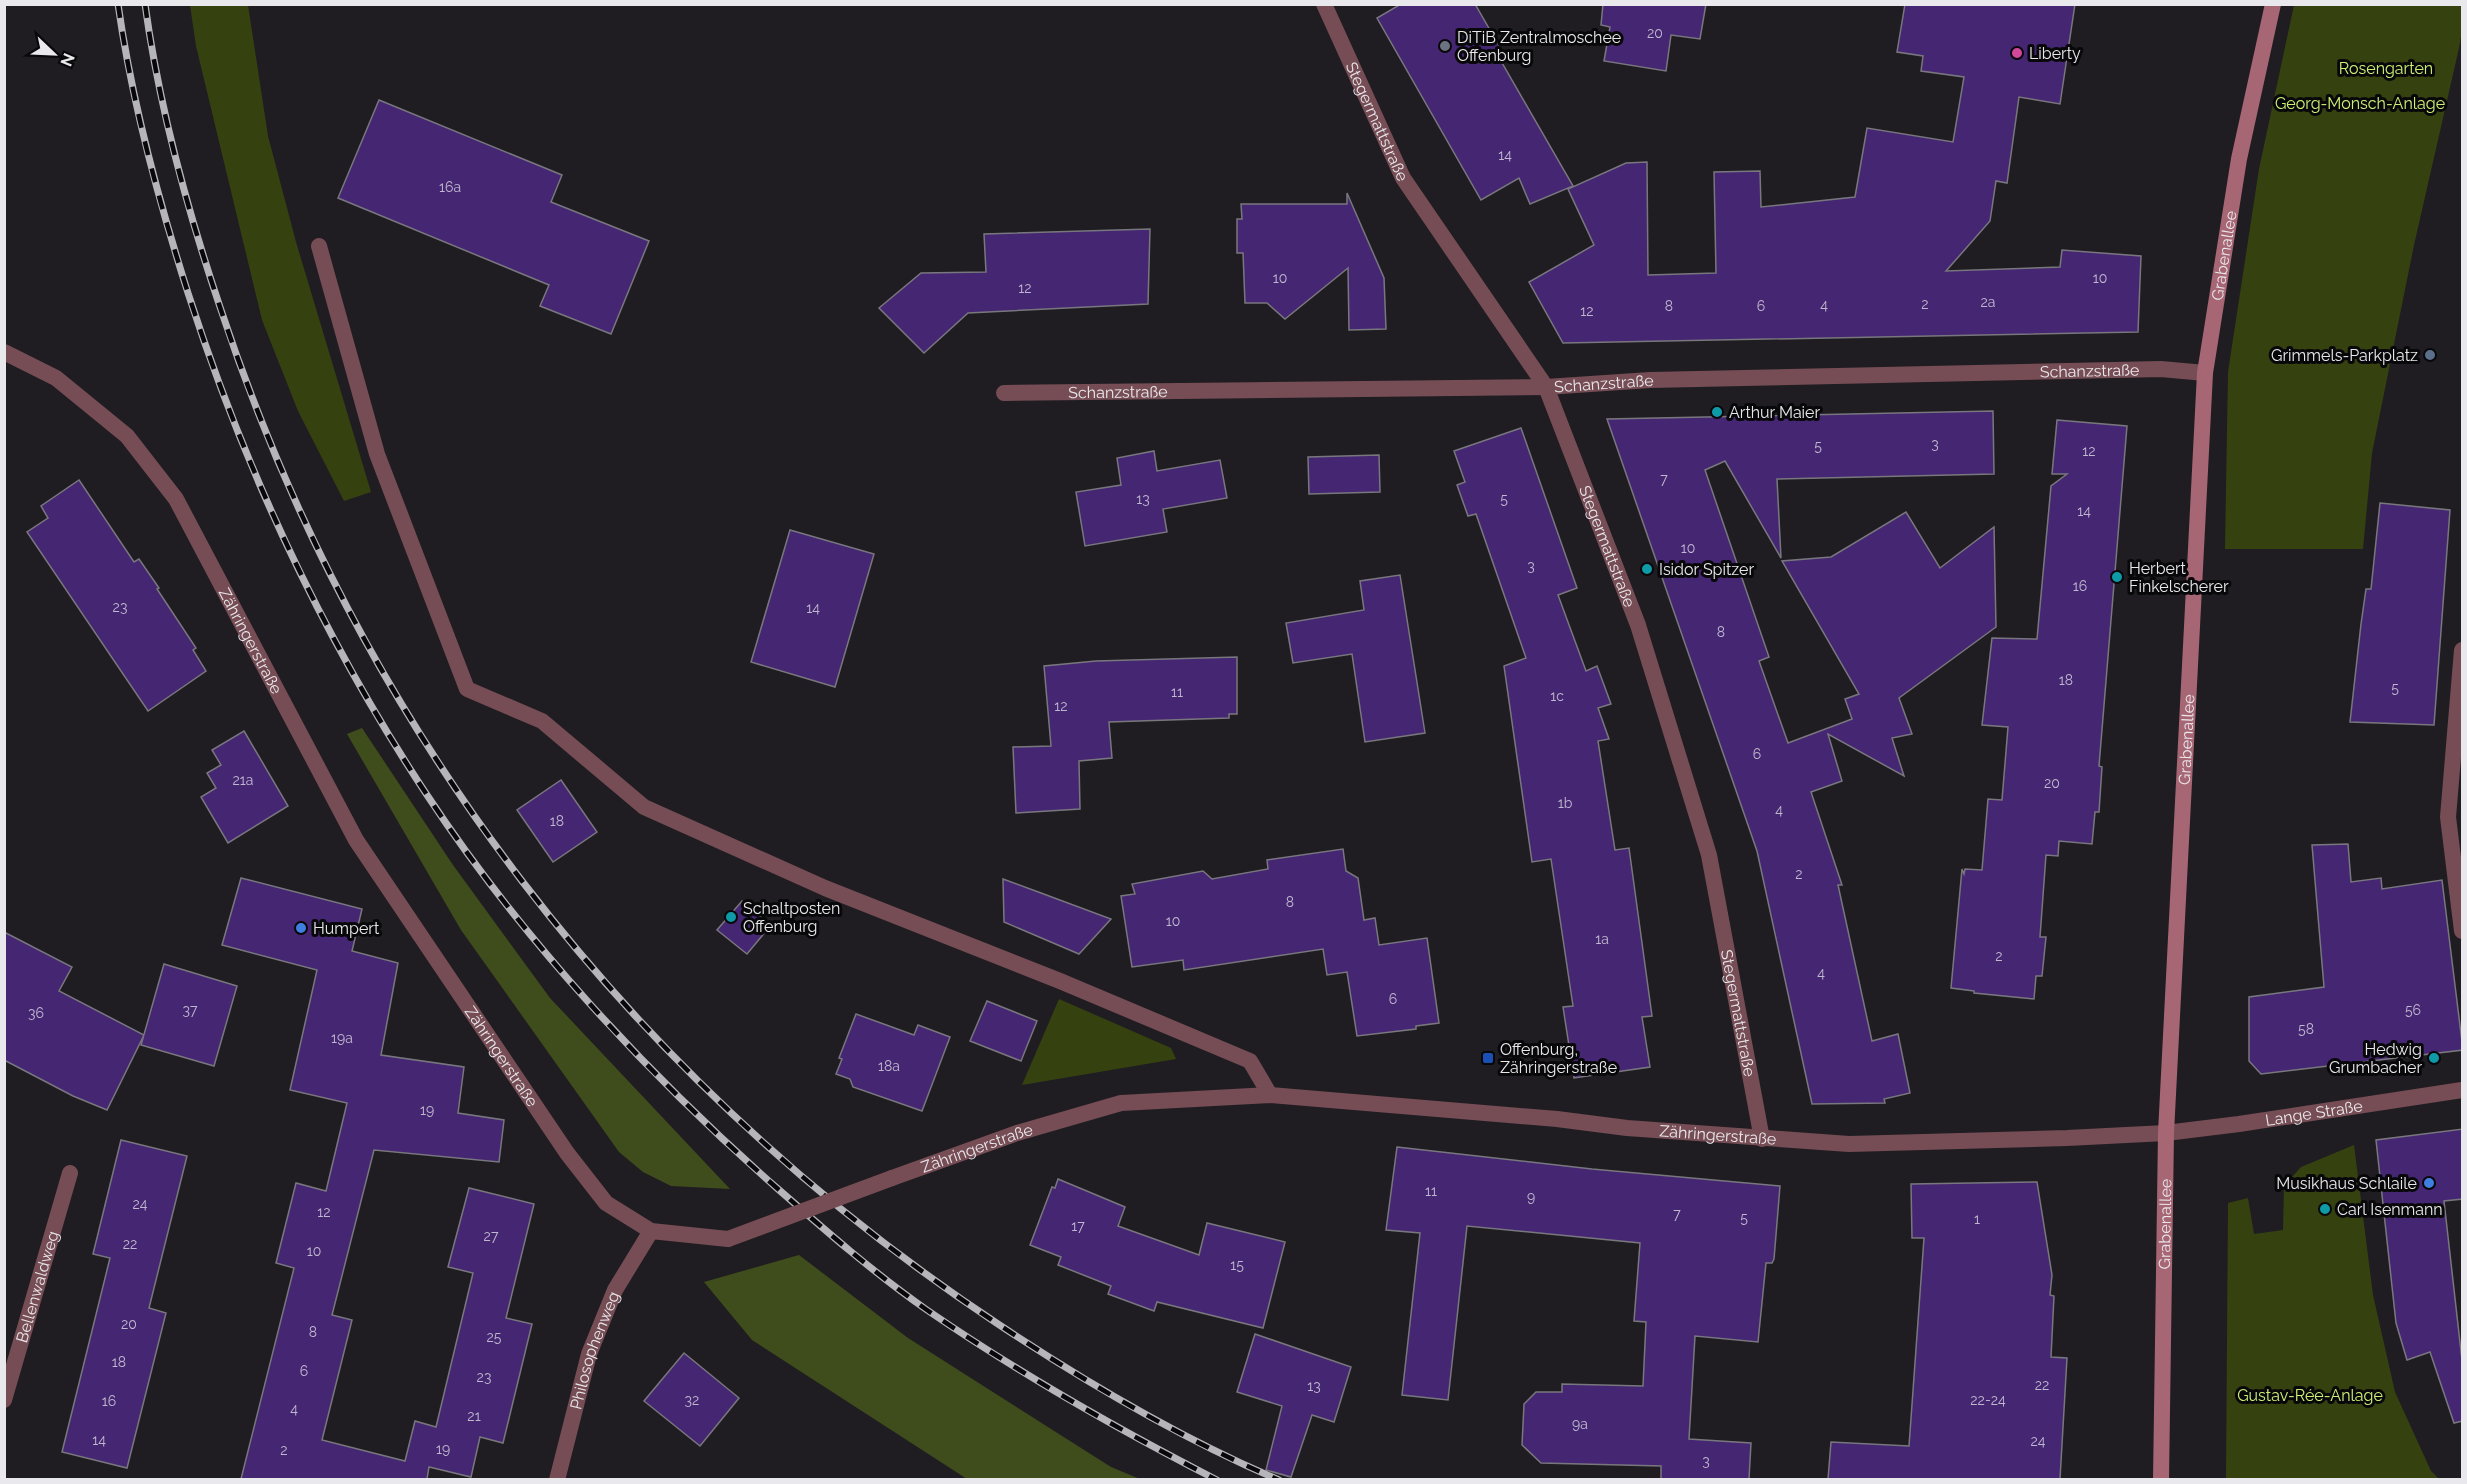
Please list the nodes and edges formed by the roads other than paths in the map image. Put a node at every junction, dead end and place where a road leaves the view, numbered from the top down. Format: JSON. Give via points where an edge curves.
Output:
{"nodes":[{"id":1,"x":1324,"y":4,"type":"edge"},
{"id":2,"x":2273,"y":4,"type":"edge"},
{"id":3,"x":319,"y":246,"type":"dead end"},
{"id":4,"x":4,"y":352,"type":"edge"},
{"id":5,"x":2205,"y":373,"type":"junction"},
{"id":6,"x":1546,"y":387,"type":"junction"},
{"id":7,"x":1004,"y":393,"type":"dead end"},
{"id":8,"x":2463,"y":650,"type":"edge"},
{"id":9,"x":2463,"y":931,"type":"edge"},
{"id":10,"x":2463,"y":1090,"type":"edge"},
{"id":11,"x":1270,"y":1095,"type":"junction"},
{"id":12,"x":2166,"y":1133,"type":"junction"},
{"id":13,"x":1762,"y":1139,"type":"junction"},
{"id":14,"x":69,"y":1173,"type":"dead end"},
{"id":15,"x":651,"y":1231,"type":"junction"},
{"id":16,"x":4,"y":1400,"type":"edge"},
{"id":17,"x":556,"y":1479,"type":"edge"},
{"id":18,"x":2161,"y":1479,"type":"edge"}],
"edges":[{"from":1,"to":6,"type":"street","name":"Stegermattstraße","via":[[1403,178]]},
{"from":2,"to":5,"type":"main road","name":"Grabenallee","via":[[2239,159]]},
{"from":3,"to":11,"type":"street","via":[[377,454],[467,689],[543,721],[644,807],[825,888],[1250,1061]]},
{"from":4,"to":15,"type":"street","name":"Zähringerstraße","via":[[56,378],[127,436],[176,499],[356,840],[567,1153],[606,1203]]},
{"from":5,"to":6,"type":"street","name":"Schanzstraße","via":[[2161,369],[1780,377]]},
{"from":5,"to":12,"type":"main road","name":"Grabenallee"},
{"from":6,"to":7,"type":"street","name":"Schanzstraße"},
{"from":6,"to":13,"type":"street","name":"Stegermattstraße","via":[[1638,625],[1709,855]]},
{"from":8,"to":9,"type":"street","via":[[2448,818]]},
{"from":10,"to":12,"type":"street","name":"Lange Straße"},
{"from":11,"to":13,"type":"street","name":"Zähringerstraße"},
{"from":11,"to":15,"type":"street","name":"Zähringerstraße","bridge":true,"via":[[1122,1103],[1017,1133],[728,1239]]},
{"from":12,"to":13,"type":"street","name":"Zähringerstraße","via":[[1860,1144]]},
{"from":12,"to":18,"type":"main road","name":"Grabenallee"},
{"from":14,"to":16,"type":"street","name":"Bellenwaldweg"},
{"from":15,"to":17,"type":"street","name":"Philosophenweg","via":[[615,1290],[589,1354]]}]}
